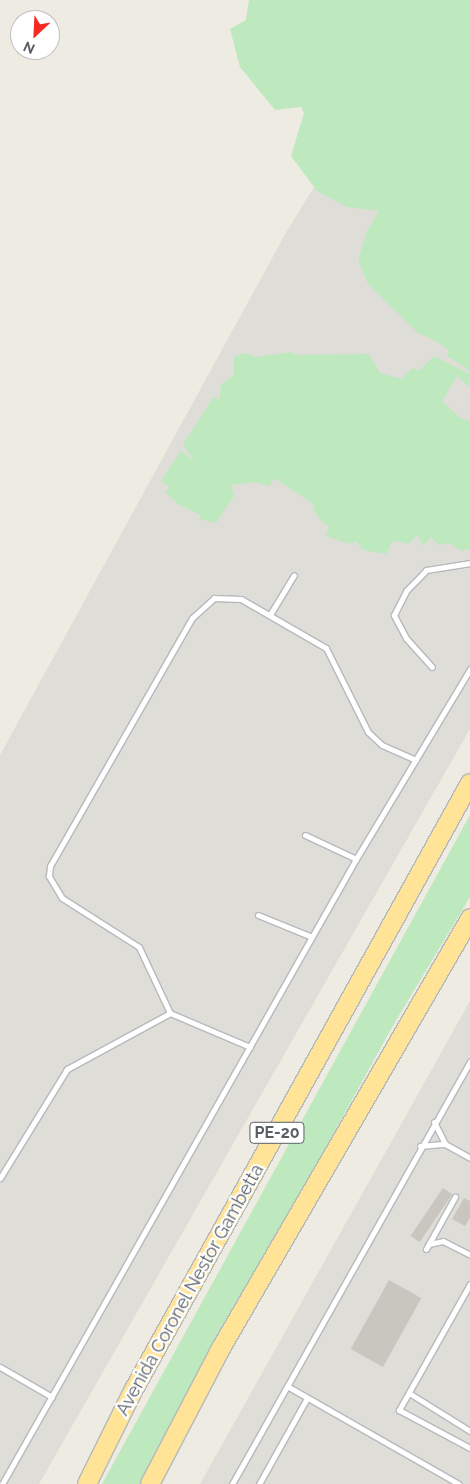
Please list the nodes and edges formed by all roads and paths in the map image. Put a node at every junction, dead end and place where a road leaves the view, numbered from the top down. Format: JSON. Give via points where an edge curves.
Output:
{"nodes":[{"id":1,"x":470,"y":563,"type":"edge"},
{"id":2,"x":294,"y":575,"type":"dead end"},
{"id":3,"x":271,"y":613,"type":"junction"},
{"id":4,"x":432,"y":667,"type":"dead end"},
{"id":5,"x":470,"y":669,"type":"edge"},
{"id":6,"x":416,"y":760,"type":"junction"},
{"id":7,"x":470,"y":783,"type":"edge"},
{"id":8,"x":305,"y":835,"type":"dead end"},
{"id":9,"x":356,"y":859,"type":"junction"},
{"id":10,"x":258,"y":915,"type":"dead end"},
{"id":11,"x":470,"y":918,"type":"edge"},
{"id":12,"x":312,"y":938,"type":"junction"},
{"id":13,"x":170,"y":1013,"type":"junction"},
{"id":14,"x":250,"y":1047,"type":"junction"},
{"id":15,"x":470,"y":1061,"type":"edge"},
{"id":16,"x":434,"y":1122,"type":"junction"},
{"id":17,"x":445,"y":1144,"type":"junction"},
{"id":18,"x":420,"y":1146,"type":"junction"},
{"id":19,"x":470,"y":1158,"type":"edge"},
{"id":20,"x":0,"y":1178,"type":"edge"},
{"id":21,"x":455,"y":1197,"type":"dead end"},
{"id":22,"x":438,"y":1227,"type":"junction"},
{"id":23,"x":443,"y":1241,"type":"junction"},
{"id":24,"x":470,"y":1255,"type":"edge"},
{"id":25,"x":470,"y":1284,"type":"edge"},
{"id":26,"x":0,"y":1368,"type":"edge"},
{"id":27,"x":287,"y":1386,"type":"junction"},
{"id":28,"x":408,"y":1393,"type":"junction"},
{"id":29,"x":52,"y":1397,"type":"junction"},
{"id":30,"x":307,"y":1398,"type":"junction"},
{"id":31,"x":470,"y":1430,"type":"edge"},
{"id":32,"x":470,"y":1448,"type":"edge"},
{"id":33,"x":2,"y":1484,"type":"edge"},
{"id":34,"x":87,"y":1484,"type":"edge"},
{"id":35,"x":150,"y":1484,"type":"edge"},
{"id":36,"x":232,"y":1484,"type":"edge"},
{"id":37,"x":259,"y":1484,"type":"edge"},
{"id":38,"x":460,"y":1484,"type":"edge"}],
"edges":[{"from":1,"to":4,"type":"lane","via":[[426,570],[406,591],[394,615],[406,638]]},
{"from":2,"to":3,"type":"lane"},
{"from":3,"to":6,"type":"lane","via":[[326,648],[368,732],[382,745]]},
{"from":3,"to":13,"type":"lane","via":[[227,597],[214,598],[203,606],[50,866],[53,888],[62,898],[139,947]]},
{"from":5,"to":6,"type":"lane"},
{"from":6,"to":9,"type":"lane"},
{"from":7,"to":34,"type":"highway","name":"Avenida Coronel Nestor Gambetta","number":"PE-20","via":[[133,1392]]},
{"from":8,"to":9,"type":"lane"},
{"from":9,"to":12,"type":"lane"},
{"from":10,"to":12,"type":"lane"},
{"from":11,"to":35,"type":"highway","number":"PE-20","via":[[230,1333]]},
{"from":12,"to":14,"type":"lane"},
{"from":13,"to":14,"type":"lane"},
{"from":13,"to":20,"type":"lane","via":[[67,1069]]},
{"from":14,"to":29,"type":"lane"},
{"from":15,"to":16,"type":"lane"},
{"from":16,"to":17,"type":"lane"},
{"from":16,"to":18,"type":"lane"},
{"from":17,"to":18,"type":"lane"},
{"from":17,"to":19,"type":"lane"},
{"from":18,"to":27,"type":"lane"},
{"from":21,"to":22,"type":"lane"},
{"from":22,"to":23,"type":"lane"},
{"from":22,"to":23,"type":"lane","via":[[427,1247]]},
{"from":23,"to":24,"type":"lane"},
{"from":25,"to":28,"type":"lane"},
{"from":26,"to":29,"type":"lane"},
{"from":27,"to":30,"type":"lane"},
{"from":27,"to":36,"type":"lane"},
{"from":28,"to":31,"type":"lane"},
{"from":28,"to":32,"type":"lane","via":[[399,1410]]},
{"from":29,"to":33,"type":"lane"},
{"from":30,"to":37,"type":"lane"},
{"from":30,"to":38,"type":"lane"}]}
